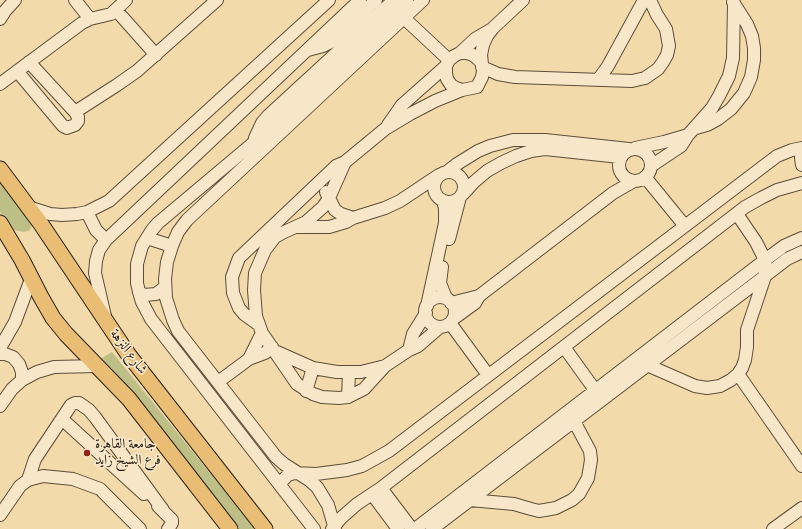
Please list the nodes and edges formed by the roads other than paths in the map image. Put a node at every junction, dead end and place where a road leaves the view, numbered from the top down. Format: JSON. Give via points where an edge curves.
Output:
{"nodes":[{"id":1,"x":15,"y":0,"type":"edge"},
{"id":2,"x":75,"y":0,"type":"edge"},
{"id":3,"x":126,"y":0,"type":"edge"},
{"id":4,"x":217,"y":0,"type":"edge"},
{"id":5,"x":329,"y":0,"type":"edge"},
{"id":6,"x":360,"y":0,"type":"edge"},
{"id":7,"x":376,"y":0,"type":"edge"},
{"id":8,"x":407,"y":0,"type":"edge"},
{"id":9,"x":423,"y":0,"type":"edge"},
{"id":10,"x":523,"y":0,"type":"edge"},
{"id":11,"x":644,"y":0,"type":"edge"},
{"id":12,"x":650,"y":0,"type":"edge"},
{"id":13,"x":390,"y":1,"type":"edge"},
{"id":14,"x":733,"y":2,"type":"edge"},
{"id":15,"x":116,"y":10,"type":"junction"},
{"id":16,"x":636,"y":15,"type":"junction"},
{"id":17,"x":657,"y":15,"type":"junction"},
{"id":18,"x":404,"y":18,"type":"junction"},
{"id":19,"x":90,"y":19,"type":"junction"},
{"id":20,"x":0,"y":20,"type":"edge"},
{"id":21,"x":493,"y":28,"type":"junction"},
{"id":22,"x":307,"y":50,"type":"junction"},
{"id":23,"x":460,"y":53,"type":"junction"},
{"id":24,"x":156,"y":55,"type":"junction"},
{"id":25,"x":733,"y":58,"type":"junction"},
{"id":26,"x":754,"y":60,"type":"junction"},
{"id":27,"x":611,"y":61,"type":"junction"},
{"id":28,"x":29,"y":62,"type":"junction"},
{"id":29,"x":448,"y":63,"type":"junction"},
{"id":30,"x":482,"y":66,"type":"junction"},
{"id":31,"x":17,"y":72,"type":"junction"},
{"id":32,"x":515,"y":77,"type":"junction"},
{"id":33,"x":598,"y":80,"type":"junction"},
{"id":34,"x":626,"y":81,"type":"junction"},
{"id":35,"x":0,"y":84,"type":"edge"},
{"id":36,"x":725,"y":84,"type":"junction"},
{"id":37,"x":476,"y":87,"type":"junction"},
{"id":38,"x":462,"y":90,"type":"junction"},
{"id":39,"x":744,"y":93,"type":"junction"},
{"id":40,"x":75,"y":112,"type":"junction"},
{"id":41,"x":385,"y":129,"type":"junction"},
{"id":42,"x":691,"y":132,"type":"junction"},
{"id":43,"x":252,"y":144,"type":"junction"},
{"id":44,"x":545,"y":145,"type":"junction"},
{"id":45,"x":802,"y":148,"type":"edge"},
{"id":46,"x":628,"y":151,"type":"junction"},
{"id":47,"x":802,"y":153,"type":"edge"},
{"id":48,"x":345,"y":162,"type":"junction"},
{"id":49,"x":802,"y":165,"type":"edge"},
{"id":50,"x":651,"y":166,"type":"junction"},
{"id":51,"x":0,"y":169,"type":"edge"},
{"id":52,"x":620,"y":172,"type":"junction"},
{"id":53,"x":444,"y":173,"type":"junction"},
{"id":54,"x":640,"y":179,"type":"junction"},
{"id":55,"x":802,"y":183,"type":"edge"},
{"id":56,"x":315,"y":186,"type":"junction"},
{"id":57,"x":613,"y":193,"type":"junction"},
{"id":58,"x":461,"y":195,"type":"junction"},
{"id":59,"x":408,"y":196,"type":"junction"},
{"id":60,"x":329,"y":198,"type":"junction"},
{"id":61,"x":439,"y":198,"type":"junction"},
{"id":62,"x":28,"y":206,"type":"junction"},
{"id":63,"x":291,"y":209,"type":"junction"},
{"id":64,"x":88,"y":212,"type":"junction"},
{"id":65,"x":737,"y":214,"type":"junction"},
{"id":66,"x":353,"y":218,"type":"junction"},
{"id":67,"x":0,"y":223,"type":"edge"},
{"id":68,"x":685,"y":226,"type":"junction"},
{"id":69,"x":296,"y":227,"type":"junction"},
{"id":70,"x":146,"y":238,"type":"junction"},
{"id":71,"x":802,"y":238,"type":"edge"},
{"id":72,"x":106,"y":240,"type":"junction"},
{"id":73,"x":172,"y":246,"type":"junction"},
{"id":74,"x":802,"y":252,"type":"edge"},
{"id":75,"x":440,"y":258,"type":"junction"},
{"id":76,"x":765,"y":260,"type":"junction"},
{"id":77,"x":237,"y":262,"type":"junction"},
{"id":78,"x":258,"y":265,"type":"junction"},
{"id":79,"x":766,"y":276,"type":"junction"},
{"id":80,"x":31,"y":279,"type":"junction"},
{"id":81,"x":165,"y":287,"type":"junction"},
{"id":82,"x":139,"y":292,"type":"junction"},
{"id":83,"x":479,"y":296,"type":"junction"},
{"id":84,"x":254,"y":298,"type":"junction"},
{"id":85,"x":235,"y":300,"type":"junction"},
{"id":86,"x":449,"y":300,"type":"junction"},
{"id":87,"x":426,"y":309,"type":"junction"},
{"id":88,"x":106,"y":323,"type":"junction"},
{"id":89,"x":448,"y":323,"type":"junction"},
{"id":90,"x":260,"y":328,"type":"junction"},
{"id":91,"x":564,"y":347,"type":"junction"},
{"id":92,"x":0,"y":348,"type":"edge"},
{"id":93,"x":274,"y":349,"type":"junction"},
{"id":94,"x":409,"y":350,"type":"junction"},
{"id":95,"x":0,"y":354,"type":"edge"},
{"id":96,"x":249,"y":359,"type":"junction"},
{"id":97,"x":647,"y":365,"type":"junction"},
{"id":98,"x":97,"y":366,"type":"junction"},
{"id":99,"x":385,"y":366,"type":"junction"},
{"id":100,"x":313,"y":368,"type":"junction"},
{"id":101,"x":349,"y":373,"type":"junction"},
{"id":102,"x":738,"y":374,"type":"junction"},
{"id":103,"x":488,"y":375,"type":"junction"},
{"id":104,"x":22,"y":380,"type":"junction"},
{"id":105,"x":218,"y":382,"type":"junction"},
{"id":106,"x":595,"y":390,"type":"junction"},
{"id":107,"x":306,"y":391,"type":"junction"},
{"id":108,"x":348,"y":397,"type":"junction"},
{"id":109,"x":0,"y":406,"type":"edge"},
{"id":110,"x":62,"y":419,"type":"junction"},
{"id":111,"x":574,"y":421,"type":"junction"},
{"id":112,"x":802,"y":466,"type":"edge"},
{"id":113,"x":301,"y":474,"type":"junction"},
{"id":114,"x":28,"y":480,"type":"junction"},
{"id":115,"x":280,"y":485,"type":"junction"},
{"id":116,"x":376,"y":491,"type":"junction"},
{"id":117,"x":470,"y":500,"type":"junction"},
{"id":118,"x":802,"y":508,"type":"edge"},
{"id":119,"x":163,"y":510,"type":"junction"},
{"id":120,"x":0,"y":515,"type":"edge"},
{"id":121,"x":264,"y":528,"type":"edge"},
{"id":122,"x":334,"y":528,"type":"edge"},
{"id":123,"x":140,"y":529,"type":"edge"},
{"id":124,"x":168,"y":529,"type":"edge"},
{"id":125,"x":230,"y":529,"type":"edge"},
{"id":126,"x":314,"y":529,"type":"edge"},
{"id":127,"x":398,"y":529,"type":"edge"},
{"id":128,"x":413,"y":529,"type":"edge"},
{"id":129,"x":432,"y":529,"type":"edge"},
{"id":130,"x":773,"y":529,"type":"edge"}],
"edges":[{"from":1,"to":20,"type":"street"},
{"from":2,"to":19,"type":"street"},
{"from":3,"to":15,"type":"street"},
{"from":4,"to":24,"type":"street"},
{"from":5,"to":64,"type":"street","via":[[117,194]]},
{"from":6,"to":22,"type":"street"},
{"from":7,"to":22,"type":"street","via":[[331,42]]},
{"from":8,"to":43,"type":"street"},
{"from":9,"to":18,"type":"street"},
{"from":10,"to":21,"type":"street"},
{"from":11,"to":16,"type":"street"},
{"from":12,"to":17,"type":"street"},
{"from":13,"to":43,"type":"street","via":[[268,116]]},
{"from":14,"to":25,"type":"street"},
{"from":14,"to":26,"type":"street","via":[[750,30]]},
{"from":15,"to":19,"type":"street","via":[[105,16]]},
{"from":15,"to":24,"type":"street"},
{"from":16,"to":17,"type":"street"},
{"from":16,"to":27,"type":"street"},
{"from":17,"to":34,"type":"street","via":[[663,22],[668,38],[667,54],[658,69],[645,78]]},
{"from":18,"to":29,"type":"street"},
{"from":18,"to":73,"type":"street","via":[[187,220]]},
{"from":19,"to":28,"type":"street"},
{"from":21,"to":23,"type":"street","via":[[475,39]]},
{"from":21,"to":30,"type":"street","via":[[483,45]]},
{"from":22,"to":72,"type":"street"},
{"from":23,"to":29,"type":"street"},
{"from":23,"to":30,"type":"street","via":[[473,55]]},
{"from":24,"to":40,"type":"street","via":[[117,86]]},
{"from":25,"to":26,"type":"street"},
{"from":25,"to":36,"type":"street"},
{"from":26,"to":39,"type":"street","via":[[751,77]]},
{"from":27,"to":33,"type":"street"},
{"from":27,"to":34,"type":"street","via":[[615,73]]},
{"from":28,"to":31,"type":"street"},
{"from":28,"to":40,"type":"street"},
{"from":29,"to":38,"type":"street","via":[[447,79]]},
{"from":29,"to":41,"type":"street","via":[[402,105]]},
{"from":30,"to":32,"type":"street","via":[[498,74]]},
{"from":30,"to":37,"type":"street","via":[[482,77]]},
{"from":31,"to":35,"type":"street"},
{"from":31,"to":40,"type":"street","via":[[63,126],[67,128],[75,125],[78,121]]},
{"from":32,"to":33,"type":"street"},
{"from":32,"to":37,"type":"street","via":[[495,80]]},
{"from":33,"to":34,"type":"street"},
{"from":36,"to":39,"type":"street"},
{"from":36,"to":42,"type":"street","via":[[712,108]]},
{"from":37,"to":38,"type":"street"},
{"from":38,"to":41,"type":"street","via":[[422,108]]},
{"from":39,"to":42,"type":"street","via":[[731,109],[718,119]]},
{"from":41,"to":48,"type":"street"},
{"from":42,"to":46,"type":"street"},
{"from":42,"to":50,"type":"street","via":[[681,146]]},
{"from":43,"to":70,"type":"street","via":[[158,222]]},
{"from":44,"to":46,"type":"street"},
{"from":44,"to":53,"type":"street","via":[[513,140],[490,146]]},
{"from":44,"to":58,"type":"street","via":[[501,163],[474,182]]},
{"from":45,"to":68,"type":"street","via":[[777,156]]},
{"from":46,"to":50,"type":"street","via":[[639,149],[647,153]]},
{"from":46,"to":52,"type":"street","via":[[618,167]]},
{"from":47,"to":49,"type":"street"},
{"from":48,"to":56,"type":"street","via":[[336,166]]},
{"from":48,"to":60,"type":"street"},
{"from":50,"to":54,"type":"street","via":[[648,174]]},
{"from":51,"to":62,"type":"main road","name":"شارع النزهة"},
{"from":52,"to":54,"type":"street","via":[[627,179]]},
{"from":52,"to":57,"type":"street"},
{"from":53,"to":58,"type":"street","via":[[452,172],[460,176],[464,185]]},
{"from":53,"to":59,"type":"street"},
{"from":53,"to":61,"type":"street","via":[[436,178],[433,186]]},
{"from":54,"to":57,"type":"street"},
{"from":54,"to":68,"type":"street"},
{"from":55,"to":65,"type":"street","via":[[777,190]]},
{"from":56,"to":60,"type":"street","via":[[322,189]]},
{"from":56,"to":63,"type":"street"},
{"from":57,"to":83,"type":"street"},
{"from":58,"to":61,"type":"street","via":[[452,202]]},
{"from":58,"to":75,"type":"street"},
{"from":59,"to":61,"type":"street"},
{"from":59,"to":66,"type":"street","via":[[385,208]]},
{"from":60,"to":66,"type":"street","via":[[341,214]]},
{"from":60,"to":69,"type":"street","via":[[315,215]]},
{"from":61,"to":75,"type":"street","via":[[445,208]]},
{"from":62,"to":64,"type":"street","via":[[50,214]]},
{"from":62,"to":88,"type":"main road","name":"شارع النزهة"},
{"from":63,"to":69,"type":"street","via":[[290,219]]},
{"from":63,"to":77,"type":"street"},
{"from":64,"to":72,"type":"street","via":[[96,230]]},
{"from":65,"to":76,"type":"street"},
{"from":65,"to":91,"type":"street"},
{"from":66,"to":69,"type":"street","via":[[329,227]]},
{"from":67,"to":80,"type":"main road","name":"شارع النزهة"},
{"from":68,"to":103,"type":"street"},
{"from":69,"to":78,"type":"street","via":[[275,238],[264,250]]},
{"from":70,"to":73,"type":"street"},
{"from":70,"to":82,"type":"street","via":[[137,264]]},
{"from":71,"to":76,"type":"street"},
{"from":72,"to":88,"type":"street","via":[[99,250],[95,273]]},
{"from":73,"to":81,"type":"street","via":[[166,266]]},
{"from":74,"to":79,"type":"street","via":[[787,259]]},
{"from":75,"to":86,"type":"street","via":[[440,283]]},
{"from":75,"to":87,"type":"street"},
{"from":76,"to":79,"type":"street"},
{"from":76,"to":106,"type":"street"},
{"from":77,"to":78,"type":"street"},
{"from":77,"to":85,"type":"street","via":[[232,277]]},
{"from":78,"to":84,"type":"street"},
{"from":79,"to":97,"type":"street"},
{"from":79,"to":102,"type":"street","via":[[747,330],[746,360]]},
{"from":80,"to":92,"type":"street","via":[[15,322]]},
{"from":80,"to":98,"type":"main road","name":"شارع النزهة","via":[[53,318]]},
{"from":81,"to":82,"type":"street","via":[[156,294],[144,295]]},
{"from":81,"to":105,"type":"street","via":[[169,310],[178,331]]},
{"from":82,"to":115,"type":"street","via":[[151,318]]},
{"from":83,"to":86,"type":"street"},
{"from":83,"to":89,"type":"street","via":[[475,303]]},
{"from":84,"to":85,"type":"street"},
{"from":84,"to":90,"type":"street"},
{"from":85,"to":90,"type":"street","via":[[244,314]]},
{"from":86,"to":87,"type":"street","via":[[435,298]]},
{"from":86,"to":89,"type":"street","via":[[455,311]]},
{"from":87,"to":89,"type":"street","via":[[430,322]]},
{"from":87,"to":94,"type":"street","via":[[413,334]]},
{"from":88,"to":121,"type":"main road","name":"شارع النزهة"},
{"from":89,"to":94,"type":"street"},
{"from":89,"to":103,"type":"street"},
{"from":90,"to":93,"type":"street"},
{"from":90,"to":96,"type":"street"},
{"from":91,"to":106,"type":"street"},
{"from":91,"to":116,"type":"street"},
{"from":93,"to":96,"type":"street"},
{"from":93,"to":100,"type":"street"},
{"from":93,"to":107,"type":"street","via":[[297,384]]},
{"from":94,"to":99,"type":"street"},
{"from":95,"to":104,"type":"street","via":[[13,357],[19,364]]},
{"from":96,"to":105,"type":"street"},
{"from":97,"to":102,"type":"street","via":[[695,386],[707,388],[720,386]]},
{"from":97,"to":111,"type":"street"},
{"from":98,"to":104,"type":"street","via":[[54,367]]},
{"from":98,"to":125,"type":"main road","name":"شارع النزهة","via":[[129,399]]},
{"from":99,"to":101,"type":"street"},
{"from":99,"to":108,"type":"street","via":[[364,389]]},
{"from":100,"to":101,"type":"street"},
{"from":100,"to":107,"type":"street"},
{"from":101,"to":108,"type":"street"},
{"from":102,"to":112,"type":"street"},
{"from":103,"to":113,"type":"street","via":[[376,459],[339,472]]},
{"from":104,"to":109,"type":"street"},
{"from":105,"to":113,"type":"street","via":[[276,457]]},
{"from":106,"to":128,"type":"street"},
{"from":107,"to":108,"type":"street","via":[[322,397]]},
{"from":110,"to":114,"type":"street","via":[[35,459]]},
{"from":110,"to":119,"type":"street"},
{"from":110,"to":119,"type":"street","via":[[75,403],[89,410]]},
{"from":111,"to":117,"type":"street"},
{"from":111,"to":117,"type":"street","via":[[590,451],[591,460],[588,478],[579,494],[572,500],[556,508],[539,511],[514,504]]},
{"from":113,"to":115,"type":"street","via":[[288,475]]},
{"from":113,"to":122,"type":"street","via":[[317,487],[323,496],[332,515]]},
{"from":114,"to":120,"type":"street","via":[[20,486]]},
{"from":114,"to":123,"type":"street","via":[[43,476],[73,479],[87,484],[100,490]]},
{"from":115,"to":126,"type":"street"},
{"from":116,"to":122,"type":"street","via":[[349,511]]},
{"from":116,"to":127,"type":"street"},
{"from":116,"to":128,"type":"street"},
{"from":117,"to":129,"type":"street"},
{"from":118,"to":130,"type":"street"},
{"from":119,"to":124,"type":"street","via":[[172,521]]}]}
